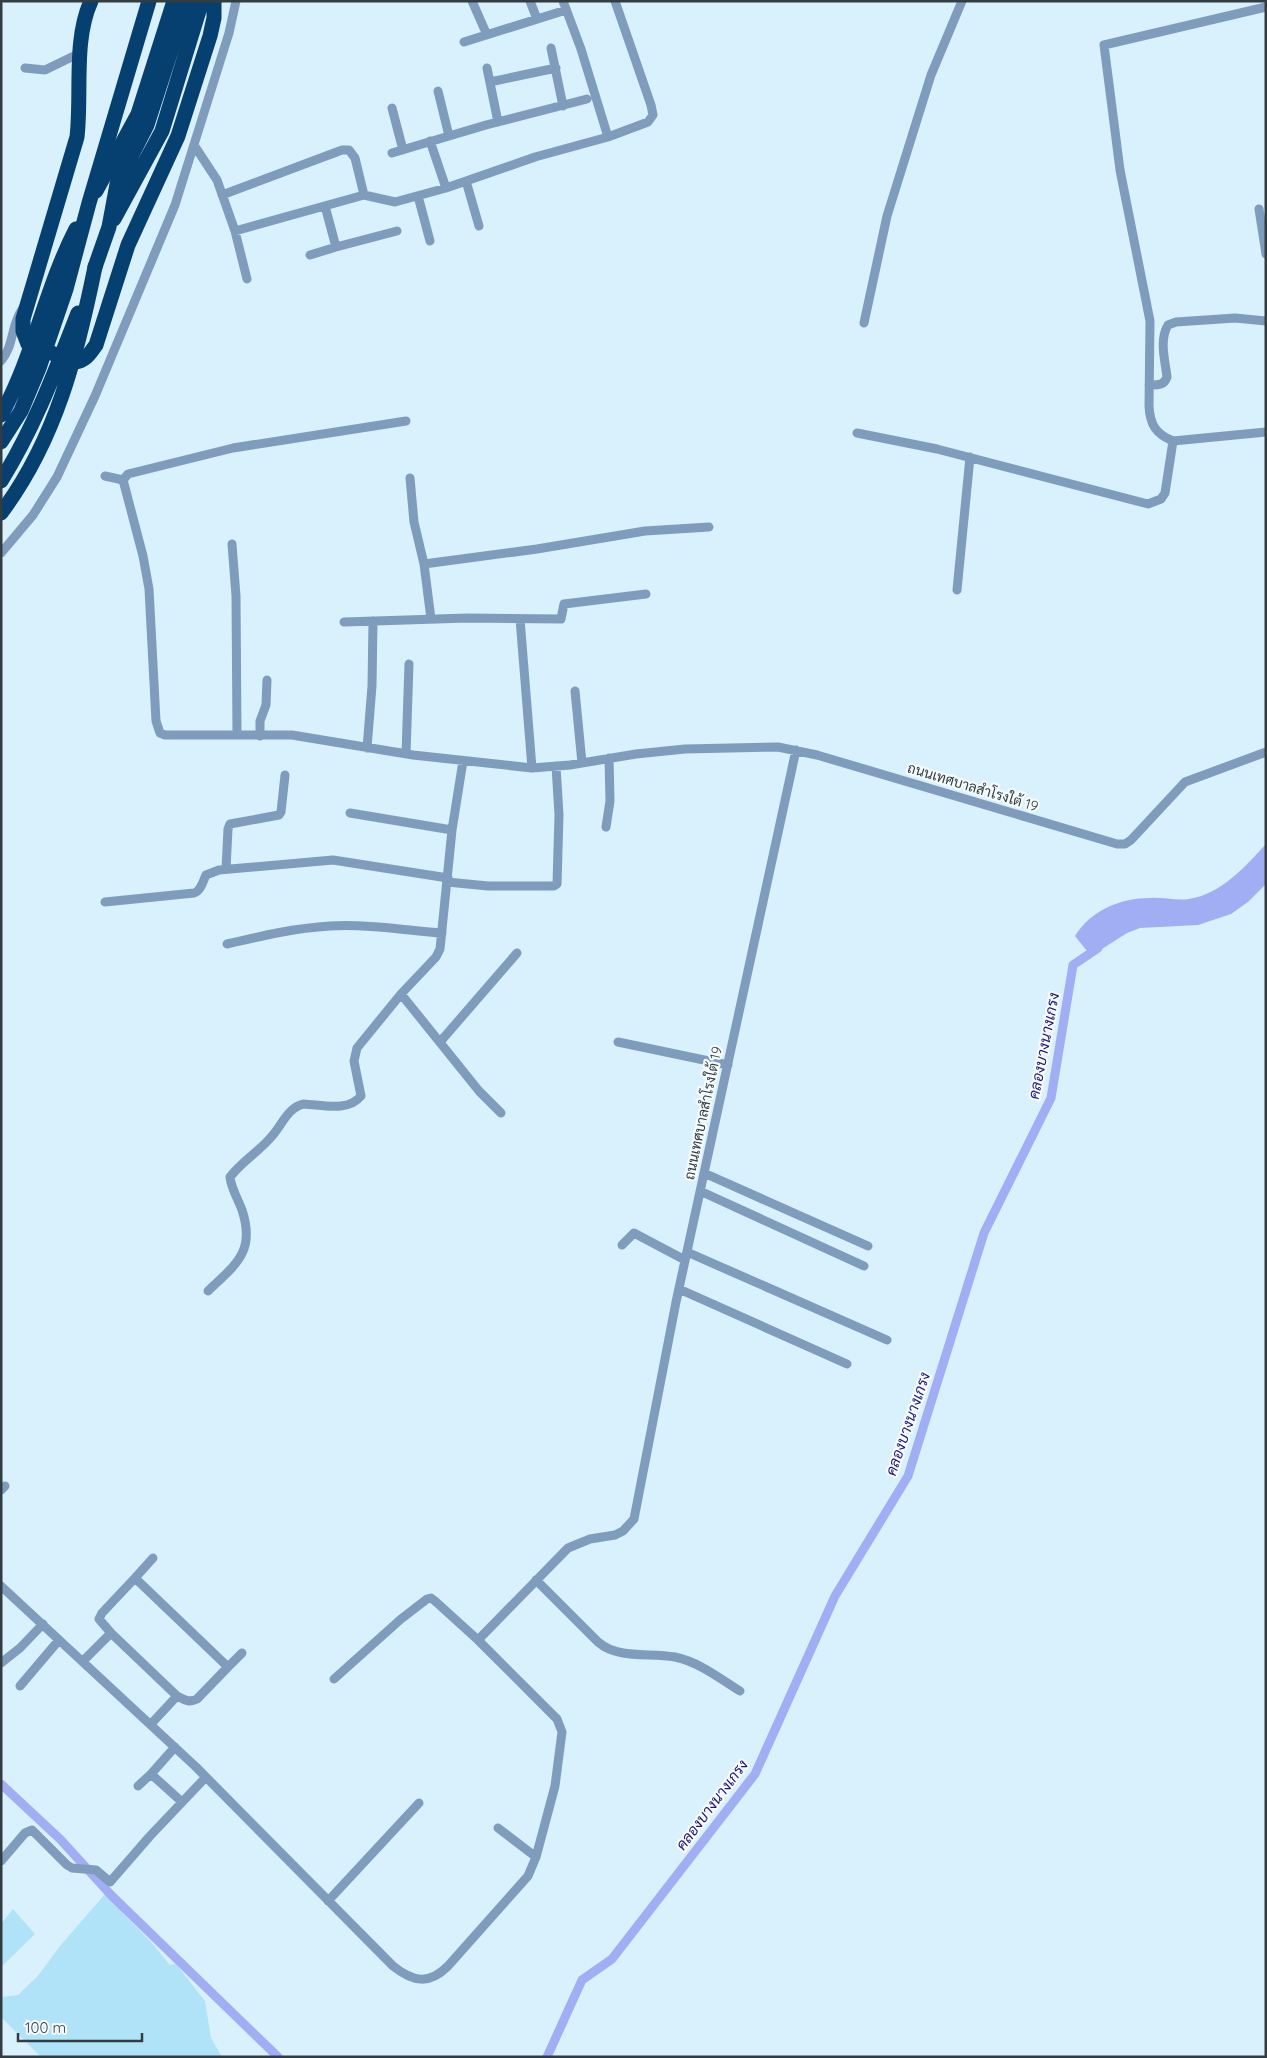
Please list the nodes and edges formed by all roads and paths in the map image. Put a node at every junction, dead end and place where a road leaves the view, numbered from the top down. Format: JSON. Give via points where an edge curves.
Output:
{"nodes":[{"id":1,"x":91,"y":1,"type":"edge"},
{"id":2,"x":150,"y":1,"type":"edge"},
{"id":3,"x":174,"y":1,"type":"edge"},
{"id":4,"x":187,"y":1,"type":"edge"},
{"id":5,"x":202,"y":1,"type":"edge"},
{"id":6,"x":214,"y":1,"type":"edge"},
{"id":7,"x":236,"y":1,"type":"edge"},
{"id":8,"x":472,"y":1,"type":"edge"},
{"id":9,"x":530,"y":1,"type":"edge"},
{"id":10,"x":615,"y":1,"type":"edge"},
{"id":11,"x":962,"y":1,"type":"edge"},
{"id":12,"x":565,"y":6,"type":"edge"},
{"id":13,"x":1266,"y":7,"type":"edge"},
{"id":14,"x":537,"y":19,"type":"junction"},
{"id":15,"x":487,"y":34,"type":"junction"},
{"id":16,"x":464,"y":42,"type":"dead end"},
{"id":17,"x":551,"y":48,"type":"dead end"},
{"id":18,"x":80,"y":52,"type":"junction"},
{"id":19,"x":25,"y":68,"type":"dead end"},
{"id":20,"x":487,"y":68,"type":"dead end"},
{"id":21,"x":556,"y":68,"type":"junction"},
{"id":22,"x":490,"y":82,"type":"junction"},
{"id":23,"x":438,"y":91,"type":"dead end"},
{"id":24,"x":587,"y":100,"type":"dead end"},
{"id":25,"x":563,"y":106,"type":"junction"},
{"id":26,"x":392,"y":108,"type":"dead end"},
{"id":27,"x":498,"y":122,"type":"junction"},
{"id":28,"x":450,"y":136,"type":"junction"},
{"id":29,"x":608,"y":137,"type":"junction"},
{"id":30,"x":430,"y":141,"type":"junction"},
{"id":31,"x":194,"y":145,"type":"junction"},
{"id":32,"x":403,"y":150,"type":"junction"},
{"id":33,"x":392,"y":153,"type":"dead end"},
{"id":34,"x":466,"y":181,"type":"junction"},
{"id":35,"x":446,"y":188,"type":"junction"},
{"id":36,"x":222,"y":195,"type":"junction"},
{"id":37,"x":364,"y":195,"type":"junction"},
{"id":38,"x":418,"y":196,"type":"junction"},
{"id":39,"x":89,"y":203,"type":"junction"},
{"id":40,"x":325,"y":206,"type":"junction"},
{"id":41,"x":1259,"y":209,"type":"dead end"},
{"id":42,"x":109,"y":226,"type":"junction"},
{"id":43,"x":479,"y":226,"type":"dead end"},
{"id":44,"x":235,"y":231,"type":"junction"},
{"id":45,"x":397,"y":231,"type":"dead end"},
{"id":46,"x":430,"y":241,"type":"dead end"},
{"id":47,"x":336,"y":247,"type":"junction"},
{"id":48,"x":1266,"y":254,"type":"edge"},
{"id":49,"x":310,"y":256,"type":"dead end"},
{"id":50,"x":95,"y":268,"type":"junction"},
{"id":51,"x":247,"y":279,"type":"dead end"},
{"id":52,"x":29,"y":300,"type":"junction"},
{"id":53,"x":1266,"y":321,"type":"edge"},
{"id":54,"x":864,"y":323,"type":"dead end"},
{"id":55,"x":1,"y":361,"type":"edge"},
{"id":56,"x":1149,"y":385,"type":"junction"},
{"id":57,"x":1,"y":415,"type":"edge"},
{"id":58,"x":406,"y":421,"type":"dead end"},
{"id":59,"x":1266,"y":432,"type":"edge"},
{"id":60,"x":857,"y":433,"type":"dead end"},
{"id":61,"x":1173,"y":441,"type":"junction"},
{"id":62,"x":1,"y":442,"type":"edge"},
{"id":63,"x":970,"y":457,"type":"junction"},
{"id":64,"x":105,"y":476,"type":"dead end"},
{"id":65,"x":410,"y":478,"type":"dead end"},
{"id":66,"x":123,"y":480,"type":"junction"},
{"id":67,"x":1,"y":481,"type":"edge"},
{"id":68,"x":1,"y":513,"type":"edge"},
{"id":69,"x":710,"y":527,"type":"dead end"},
{"id":70,"x":232,"y":544,"type":"dead end"},
{"id":71,"x":1,"y":553,"type":"edge"},
{"id":72,"x":424,"y":564,"type":"junction"},
{"id":73,"x":957,"y":590,"type":"dead end"},
{"id":74,"x":646,"y":594,"type":"dead end"},
{"id":75,"x":431,"y":619,"type":"junction"},
{"id":76,"x":520,"y":619,"type":"junction"},
{"id":77,"x":373,"y":621,"type":"junction"},
{"id":78,"x":344,"y":622,"type":"dead end"},
{"id":79,"x":409,"y":664,"type":"dead end"},
{"id":80,"x":267,"y":680,"type":"dead end"},
{"id":81,"x":574,"y":691,"type":"dead end"},
{"id":82,"x":237,"y":735,"type":"junction"},
{"id":83,"x":260,"y":736,"type":"junction"},
{"id":84,"x":367,"y":748,"type":"junction"},
{"id":85,"x":787,"y":748,"type":"junction"},
{"id":86,"x":1266,"y":752,"type":"edge"},
{"id":87,"x":406,"y":754,"type":"junction"},
{"id":88,"x":609,"y":758,"type":"junction"},
{"id":89,"x":463,"y":761,"type":"junction"},
{"id":90,"x":582,"y":763,"type":"junction"},
{"id":91,"x":556,"y":766,"type":"junction"},
{"id":92,"x":532,"y":768,"type":"junction"},
{"id":93,"x":285,"y":775,"type":"dead end"},
{"id":94,"x":350,"y":813,"type":"dead end"},
{"id":95,"x":606,"y":826,"type":"dead end"},
{"id":96,"x":452,"y":830,"type":"junction"},
{"id":97,"x":226,"y":869,"type":"junction"},
{"id":98,"x":447,"y":880,"type":"junction"},
{"id":99,"x":105,"y":902,"type":"dead end"},
{"id":100,"x":442,"y":933,"type":"junction"},
{"id":101,"x":227,"y":944,"type":"dead end"},
{"id":102,"x":517,"y":953,"type":"dead end"},
{"id":103,"x":401,"y":994,"type":"junction"},
{"id":104,"x":440,"y":1042,"type":"junction"},
{"id":105,"x":618,"y":1042,"type":"dead end"},
{"id":106,"x":728,"y":1065,"type":"junction"},
{"id":107,"x":501,"y":1113,"type":"dead end"},
{"id":108,"x":704,"y":1173,"type":"junction"},
{"id":109,"x":700,"y":1191,"type":"junction"},
{"id":110,"x":622,"y":1245,"type":"dead end"},
{"id":111,"x":868,"y":1246,"type":"dead end"},
{"id":112,"x":686,"y":1256,"type":"junction"},
{"id":113,"x":864,"y":1266,"type":"dead end"},
{"id":114,"x":679,"y":1289,"type":"junction"},
{"id":115,"x":208,"y":1291,"type":"dead end"},
{"id":116,"x":887,"y":1340,"type":"dead end"},
{"id":117,"x":847,"y":1364,"type":"dead end"},
{"id":118,"x":153,"y":1558,"type":"dead end"},
{"id":119,"x":135,"y":1578,"type":"junction"},
{"id":120,"x":536,"y":1580,"type":"junction"},
{"id":121,"x":1,"y":1586,"type":"edge"},
{"id":122,"x":43,"y":1624,"type":"junction"},
{"id":123,"x":111,"y":1633,"type":"junction"},
{"id":124,"x":59,"y":1640,"type":"junction"},
{"id":125,"x":478,"y":1640,"type":"junction"},
{"id":126,"x":242,"y":1653,"type":"dead end"},
{"id":127,"x":83,"y":1661,"type":"junction"},
{"id":128,"x":1,"y":1663,"type":"edge"},
{"id":129,"x":228,"y":1667,"type":"junction"},
{"id":130,"x":334,"y":1679,"type":"dead end"},
{"id":131,"x":20,"y":1686,"type":"dead end"},
{"id":132,"x":740,"y":1691,"type":"dead end"},
{"id":133,"x":177,"y":1696,"type":"junction"},
{"id":134,"x":151,"y":1724,"type":"junction"},
{"id":135,"x":175,"y":1747,"type":"junction"},
{"id":136,"x":151,"y":1774,"type":"junction"},
{"id":137,"x":206,"y":1777,"type":"junction"},
{"id":138,"x":138,"y":1786,"type":"dead end"},
{"id":139,"x":182,"y":1802,"type":"junction"},
{"id":140,"x":419,"y":1803,"type":"dead end"},
{"id":141,"x":498,"y":1828,"type":"dead end"},
{"id":142,"x":536,"y":1857,"type":"junction"},
{"id":143,"x":1,"y":1861,"type":"edge"},
{"id":144,"x":328,"y":1901,"type":"junction"}],
"edges":[{"from":1,"to":18,"type":"highway","via":[[82,28]]},
{"from":2,"to":39,"type":"highway","bridge":true},
{"from":3,"to":39,"type":"highway","bridge":true,"via":[[138,114]]},
{"from":4,"to":42,"type":"highway","via":[[147,125],[117,184]]},
{"from":5,"to":42,"type":"highway","via":[[162,131]]},
{"from":6,"to":52,"type":"highway","via":[[210,36],[178,136],[133,232],[96,345],[90,354],[75,362],[28,344],[23,319]]},
{"from":7,"to":31,"type":"street"},
{"from":8,"to":15,"type":"street"},
{"from":9,"to":14,"type":"street"},
{"from":10,"to":29,"type":"street","via":[[652,115],[648,122]]},
{"from":11,"to":54,"type":"street","via":[[931,75],[887,216]]},
{"from":12,"to":14,"type":"street"},
{"from":12,"to":29,"type":"street"},
{"from":13,"to":56,"type":"street","via":[[1104,45],[1122,179],[1150,321]]},
{"from":14,"to":15,"type":"street"},
{"from":15,"to":16,"type":"street"},
{"from":17,"to":21,"type":"street"},
{"from":18,"to":19,"type":"street","via":[[45,70]]},
{"from":18,"to":52,"type":"highway","via":[[77,137]]},
{"from":20,"to":22,"type":"street"},
{"from":21,"to":22,"type":"street"},
{"from":21,"to":25,"type":"street"},
{"from":22,"to":27,"type":"street"},
{"from":23,"to":28,"type":"street"},
{"from":24,"to":25,"type":"street"},
{"from":25,"to":27,"type":"street"},
{"from":26,"to":32,"type":"street"},
{"from":27,"to":28,"type":"street"},
{"from":28,"to":30,"type":"street"},
{"from":29,"to":34,"type":"street","via":[[535,157]]},
{"from":30,"to":32,"type":"street"},
{"from":30,"to":35,"type":"street"},
{"from":31,"to":36,"type":"street","via":[[212,171]]},
{"from":31,"to":71,"type":"street","via":[[175,206],[57,478],[33,515]]},
{"from":32,"to":33,"type":"street"},
{"from":34,"to":35,"type":"street"},
{"from":34,"to":43,"type":"street"},
{"from":35,"to":38,"type":"street"},
{"from":36,"to":37,"type":"street","via":[[349,150],[355,158]]},
{"from":36,"to":44,"type":"street"},
{"from":37,"to":38,"type":"street","via":[[395,202]]},
{"from":37,"to":40,"type":"street"},
{"from":38,"to":46,"type":"street"},
{"from":39,"to":57,"type":"highway","bridge":true,"via":[[58,267],[24,367]]},
{"from":39,"to":62,"type":"highway","bridge":true,"via":[[40,368]]},
{"from":40,"to":44,"type":"street"},
{"from":40,"to":47,"type":"street"},
{"from":41,"to":48,"type":"street"},
{"from":42,"to":50,"type":"highway"},
{"from":44,"to":51,"type":"street"},
{"from":45,"to":47,"type":"street"},
{"from":47,"to":49,"type":"street"},
{"from":50,"to":67,"type":"highway","bridge":true,"via":[[44,402],[21,450]]},
{"from":50,"to":68,"type":"highway","bridge":true,"via":[[80,340],[58,408],[28,472]]},
{"from":52,"to":55,"type":"street","via":[[16,318],[8,352]]},
{"from":53,"to":56,"type":"street","via":[[1235,318],[1168,324],[1163,344],[1167,377],[1161,385]]},
{"from":56,"to":61,"type":"street","via":[[1149,416],[1162,436]]},
{"from":58,"to":66,"type":"street","via":[[233,448],[133,471]]},
{"from":59,"to":61,"type":"street"},
{"from":60,"to":63,"type":"street"},
{"from":61,"to":63,"type":"street","via":[[1165,493],[1148,504]]},
{"from":63,"to":73,"type":"street"},
{"from":64,"to":66,"type":"street"},
{"from":65,"to":72,"type":"street","via":[[414,522]]},
{"from":66,"to":82,"type":"street","via":[[149,589],[156,721],[160,733]]},
{"from":69,"to":72,"type":"street","via":[[645,531]]},
{"from":70,"to":82,"type":"street","via":[[236,596]]},
{"from":72,"to":75,"type":"street"},
{"from":74,"to":76,"type":"street","via":[[564,604],[561,619]]},
{"from":75,"to":76,"type":"street"},
{"from":75,"to":77,"type":"street"},
{"from":76,"to":92,"type":"street"},
{"from":77,"to":78,"type":"street"},
{"from":77,"to":84,"type":"street"},
{"from":79,"to":87,"type":"street"},
{"from":80,"to":83,"type":"street"},
{"from":81,"to":90,"type":"street"},
{"from":82,"to":83,"type":"street"},
{"from":83,"to":84,"type":"street","via":[[292,735]]},
{"from":84,"to":87,"type":"street"},
{"from":85,"to":86,"type":"street","name":"ถนนเทศบาลสำโรงใต้ 19","via":[[1117,844],[1131,840],[1185,782]]},
{"from":85,"to":88,"type":"street","via":[[685,749]]},
{"from":85,"to":106,"type":"street","name":"ถนนเทศบาลสำโรงใต้ 19"},
{"from":87,"to":89,"type":"street"},
{"from":88,"to":90,"type":"street"},
{"from":88,"to":95,"type":"street","via":[[610,801]]},
{"from":89,"to":92,"type":"street"},
{"from":89,"to":96,"type":"street"},
{"from":90,"to":91,"type":"street"},
{"from":91,"to":92,"type":"street"},
{"from":91,"to":98,"type":"street","via":[[559,815],[557,884],[488,886]]},
{"from":93,"to":97,"type":"street","via":[[279,815],[230,824]]},
{"from":94,"to":96,"type":"street"},
{"from":96,"to":98,"type":"street"},
{"from":97,"to":98,"type":"street","via":[[334,860]]},
{"from":97,"to":99,"type":"street","via":[[206,875],[198,892]]},
{"from":98,"to":100,"type":"street"},
{"from":100,"to":101,"type":"street","via":[[330,926]]},
{"from":100,"to":103,"type":"street","via":[[439,953]]},
{"from":102,"to":104,"type":"street"},
{"from":103,"to":104,"type":"street"},
{"from":103,"to":115,"type":"street","via":[[357,1048],[354,1061],[361,1096],[357,1101],[343,1106],[298,1105],[273,1136],[230,1177],[242,1212],[246,1242],[243,1254]]},
{"from":104,"to":107,"type":"street"},
{"from":105,"to":106,"type":"street"},
{"from":106,"to":108,"type":"street","name":"ถนนเทศบาลสำโรงใต้ 19"},
{"from":108,"to":109,"type":"street","name":"ถนนเทศบาลสำโรงใต้ 19"},
{"from":108,"to":111,"type":"street"},
{"from":109,"to":112,"type":"street","name":"ถนนเทศบาลสำโรงใต้ 19"},
{"from":109,"to":113,"type":"street"},
{"from":110,"to":112,"type":"street","via":[[634,1233]]},
{"from":112,"to":114,"type":"street","name":"ถนนเทศบาลสำโรงใต้ 19"},
{"from":112,"to":116,"type":"street"},
{"from":114,"to":117,"type":"street"},
{"from":114,"to":120,"type":"street","name":"ถนนเทศบาลสำโรงใต้ 19","via":[[634,1519],[615,1535],[568,1548]]},
{"from":118,"to":119,"type":"street"},
{"from":119,"to":123,"type":"street","via":[[99,1616]]},
{"from":119,"to":129,"type":"street"},
{"from":120,"to":125,"type":"street","name":"ถนนเทศบาลสำโรงใต้ 19"},
{"from":120,"to":132,"type":"street","via":[[608,1650],[675,1657],[694,1663]]},
{"from":121,"to":122,"type":"street"},
{"from":122,"to":124,"type":"street"},
{"from":122,"to":128,"type":"street"},
{"from":123,"to":127,"type":"street"},
{"from":123,"to":133,"type":"street"},
{"from":124,"to":127,"type":"street"},
{"from":124,"to":131,"type":"street"},
{"from":125,"to":130,"type":"street","via":[[435,1601],[427,1599]]},
{"from":125,"to":142,"type":"street","via":[[561,1725],[562,1746],[555,1786]]},
{"from":126,"to":129,"type":"street"},
{"from":127,"to":134,"type":"street"},
{"from":129,"to":133,"type":"street","via":[[197,1699],[186,1701]]},
{"from":133,"to":134,"type":"street"},
{"from":134,"to":135,"type":"street"},
{"from":135,"to":136,"type":"street"},
{"from":135,"to":137,"type":"street"},
{"from":136,"to":138,"type":"street"},
{"from":136,"to":139,"type":"street"},
{"from":137,"to":139,"type":"street"},
{"from":137,"to":144,"type":"street"},
{"from":139,"to":143,"type":"street","via":[[110,1882],[96,1870],[67,1865],[32,1830],[25,1833]]},
{"from":140,"to":144,"type":"street"},
{"from":141,"to":142,"type":"street"},
{"from":142,"to":144,"type":"street","via":[[528,1876],[448,1966],[427,1979],[408,1976],[398,1970]]}]}
